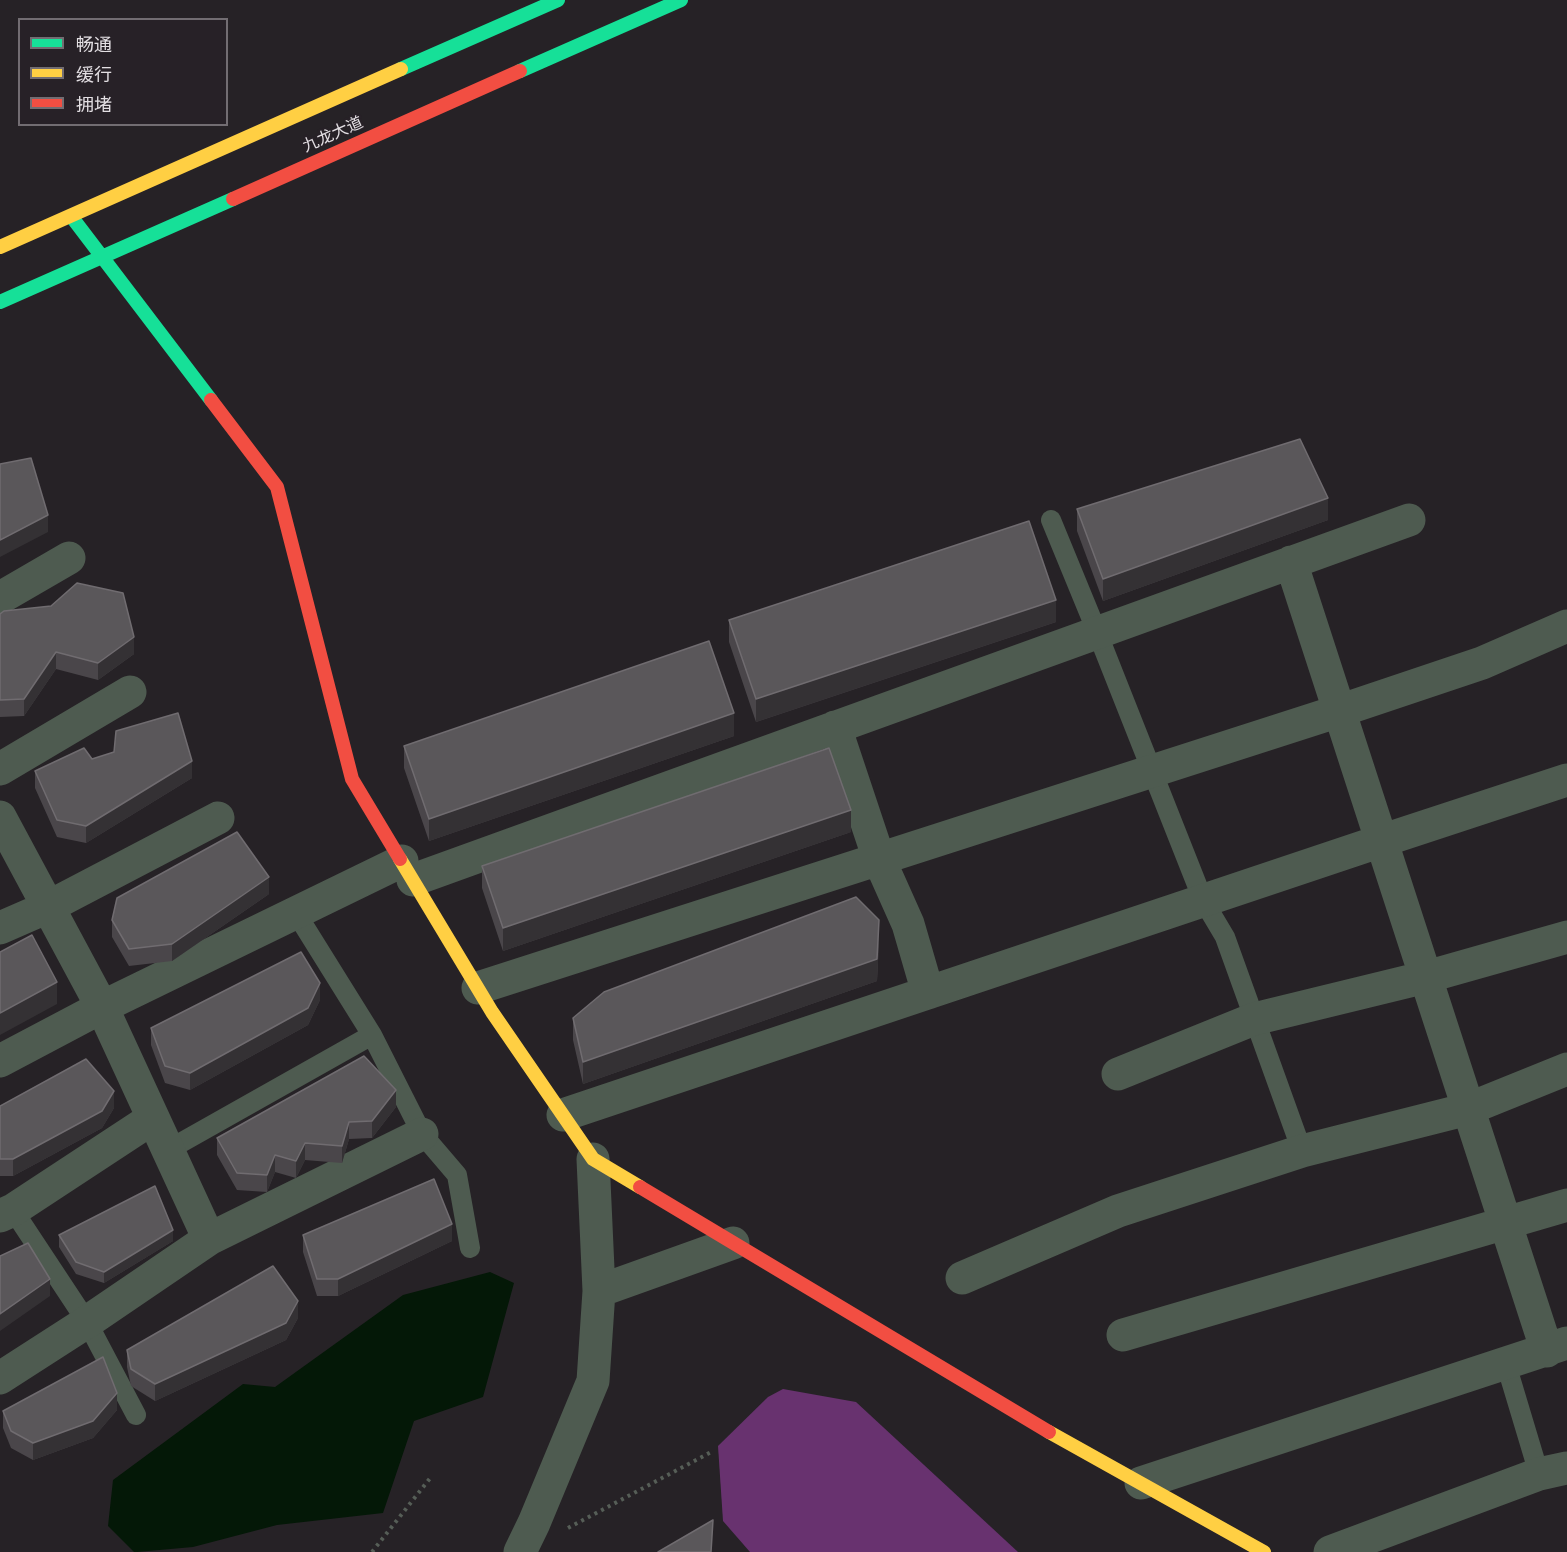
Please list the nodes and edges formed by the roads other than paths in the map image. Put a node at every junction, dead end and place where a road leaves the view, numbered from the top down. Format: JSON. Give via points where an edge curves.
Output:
{"nodes":[{"id":1,"x":558,"y":0,"type":"edge"},
{"id":2,"x":681,"y":0,"type":"edge"},
{"id":3,"x":71,"y":216,"type":"junction"},
{"id":4,"x":0,"y":247,"type":"edge"},
{"id":5,"x":102,"y":257,"type":"junction"},
{"id":6,"x":0,"y":303,"type":"edge"},
{"id":7,"x":1050,"y":520,"type":"dead end"},
{"id":8,"x":1409,"y":520,"type":"dead end"},
{"id":9,"x":69,"y":558,"type":"dead end"},
{"id":10,"x":1291,"y":562,"type":"junction"},
{"id":11,"x":0,"y":598,"type":"edge"},
{"id":12,"x":1567,"y":626,"type":"edge"},
{"id":13,"x":1097,"y":632,"type":"junction"},
{"id":14,"x":130,"y":692,"type":"dead end"},
{"id":15,"x":1339,"y":711,"type":"junction"},
{"id":16,"x":835,"y":727,"type":"junction"},
{"id":17,"x":0,"y":769,"type":"edge"},
{"id":18,"x":1151,"y":771,"type":"junction"},
{"id":19,"x":1567,"y":780,"type":"edge"},
{"id":20,"x":0,"y":817,"type":"edge"},
{"id":21,"x":218,"y":818,"type":"dead end"},
{"id":22,"x":1381,"y":841,"type":"junction"},
{"id":23,"x":879,"y":859,"type":"junction"},
{"id":24,"x":407,"y":871,"type":"junction"},
{"id":25,"x":1203,"y":900,"type":"junction"},
{"id":26,"x":48,"y":907,"type":"junction"},
{"id":27,"x":296,"y":913,"type":"junction"},
{"id":28,"x":0,"y":928,"type":"edge"},
{"id":29,"x":1567,"y":937,"type":"edge"},
{"id":30,"x":1426,"y":977,"type":"junction"},
{"id":31,"x":478,"y":988,"type":"junction"},
{"id":32,"x":927,"y":993,"type":"junction"},
{"id":33,"x":102,"y":1007,"type":"junction"},
{"id":34,"x":1254,"y":1019,"type":"junction"},
{"id":35,"x":372,"y":1035,"type":"junction"},
{"id":36,"x":0,"y":1061,"type":"edge"},
{"id":37,"x":1567,"y":1070,"type":"edge"},
{"id":38,"x":1118,"y":1074,"type":"dead end"},
{"id":39,"x":1468,"y":1109,"type":"junction"},
{"id":40,"x":563,"y":1115,"type":"junction"},
{"id":41,"x":153,"y":1118,"type":"junction"},
{"id":42,"x":422,"y":1134,"type":"junction"},
{"id":43,"x":168,"y":1150,"type":"junction"},
{"id":44,"x":1302,"y":1151,"type":"junction"},
{"id":45,"x":593,"y":1159,"type":"junction"},
{"id":46,"x":1567,"y":1205,"type":"edge"},
{"id":47,"x":6,"y":1213,"type":"edge"},
{"id":48,"x":1506,"y":1224,"type":"junction"},
{"id":49,"x":209,"y":1239,"type":"junction"},
{"id":50,"x":733,"y":1243,"type":"junction"},
{"id":51,"x":470,"y":1248,"type":"dead end"},
{"id":52,"x":962,"y":1278,"type":"dead end"},
{"id":53,"x":599,"y":1291,"type":"junction"},
{"id":54,"x":87,"y":1322,"type":"junction"},
{"id":55,"x":1123,"y":1335,"type":"dead end"},
{"id":56,"x":1557,"y":1347,"type":"edge"},
{"id":57,"x":1506,"y":1364,"type":"junction"},
{"id":58,"x":0,"y":1378,"type":"edge"},
{"id":59,"x":136,"y":1415,"type":"dead end"},
{"id":60,"x":1553,"y":1471,"type":"edge"},
{"id":61,"x":1141,"y":1483,"type":"junction"},
{"id":62,"x":520,"y":1552,"type":"edge"},
{"id":63,"x":1264,"y":1552,"type":"edge"},
{"id":64,"x":1330,"y":1552,"type":"edge"}],
"edges":[{"from":1,"to":3,"type":"street","name":"九龙大道"},
{"from":2,"to":5,"type":"street","name":"九龙大道"},
{"from":3,"to":4,"type":"street","name":"九龙大道"},
{"from":3,"to":5,"type":"street"},
{"from":5,"to":6,"type":"street","name":"九龙大道"},
{"from":5,"to":24,"type":"street","via":[[277,487],[352,779]]},
{"from":7,"to":13,"type":"lane"},
{"from":8,"to":10,"type":"street"},
{"from":9,"to":11,"type":"street"},
{"from":10,"to":13,"type":"street"},
{"from":10,"to":15,"type":"street"},
{"from":12,"to":15,"type":"street","via":[[1482,663]]},
{"from":13,"to":16,"type":"street"},
{"from":13,"to":18,"type":"lane"},
{"from":14,"to":17,"type":"street"},
{"from":15,"to":18,"type":"street"},
{"from":15,"to":22,"type":"street"},
{"from":16,"to":23,"type":"street"},
{"from":16,"to":24,"type":"street"},
{"from":18,"to":23,"type":"street"},
{"from":18,"to":25,"type":"lane"},
{"from":19,"to":22,"type":"street"},
{"from":20,"to":26,"type":"street"},
{"from":21,"to":26,"type":"street"},
{"from":22,"to":25,"type":"street"},
{"from":22,"to":30,"type":"street"},
{"from":23,"to":31,"type":"street"},
{"from":23,"to":32,"type":"street","via":[[908,924]]},
{"from":24,"to":27,"type":"street"},
{"from":24,"to":31,"type":"street"},
{"from":25,"to":32,"type":"street"},
{"from":25,"to":34,"type":"lane","via":[[1225,937]]},
{"from":26,"to":28,"type":"street"},
{"from":26,"to":33,"type":"street"},
{"from":27,"to":33,"type":"street"},
{"from":27,"to":35,"type":"lane"},
{"from":29,"to":30,"type":"street"},
{"from":30,"to":34,"type":"street"},
{"from":30,"to":39,"type":"street"},
{"from":31,"to":40,"type":"street"},
{"from":32,"to":40,"type":"street"},
{"from":33,"to":36,"type":"street"},
{"from":33,"to":41,"type":"street"},
{"from":34,"to":38,"type":"street"},
{"from":34,"to":44,"type":"lane"},
{"from":35,"to":42,"type":"lane"},
{"from":35,"to":43,"type":"lane"},
{"from":37,"to":39,"type":"street"},
{"from":39,"to":44,"type":"street"},
{"from":39,"to":48,"type":"street"},
{"from":40,"to":45,"type":"street"},
{"from":41,"to":43,"type":"street"},
{"from":41,"to":47,"type":"street"},
{"from":42,"to":49,"type":"street"},
{"from":42,"to":51,"type":"lane","via":[[457,1175]]},
{"from":43,"to":49,"type":"street"},
{"from":44,"to":52,"type":"street","via":[[1118,1211]]},
{"from":45,"to":50,"type":"street"},
{"from":45,"to":53,"type":"street"},
{"from":46,"to":48,"type":"street"},
{"from":47,"to":54,"type":"lane"},
{"from":48,"to":55,"type":"street"},
{"from":48,"to":56,"type":"street"},
{"from":49,"to":54,"type":"street"},
{"from":50,"to":53,"type":"street"},
{"from":50,"to":61,"type":"street"},
{"from":53,"to":62,"type":"street","via":[[593,1381]]},
{"from":54,"to":58,"type":"street"},
{"from":54,"to":59,"type":"lane"},
{"from":56,"to":57,"type":"street"},
{"from":57,"to":60,"type":"lane"},
{"from":57,"to":61,"type":"street"},
{"from":60,"to":64,"type":"street"},
{"from":61,"to":63,"type":"street"}]}
